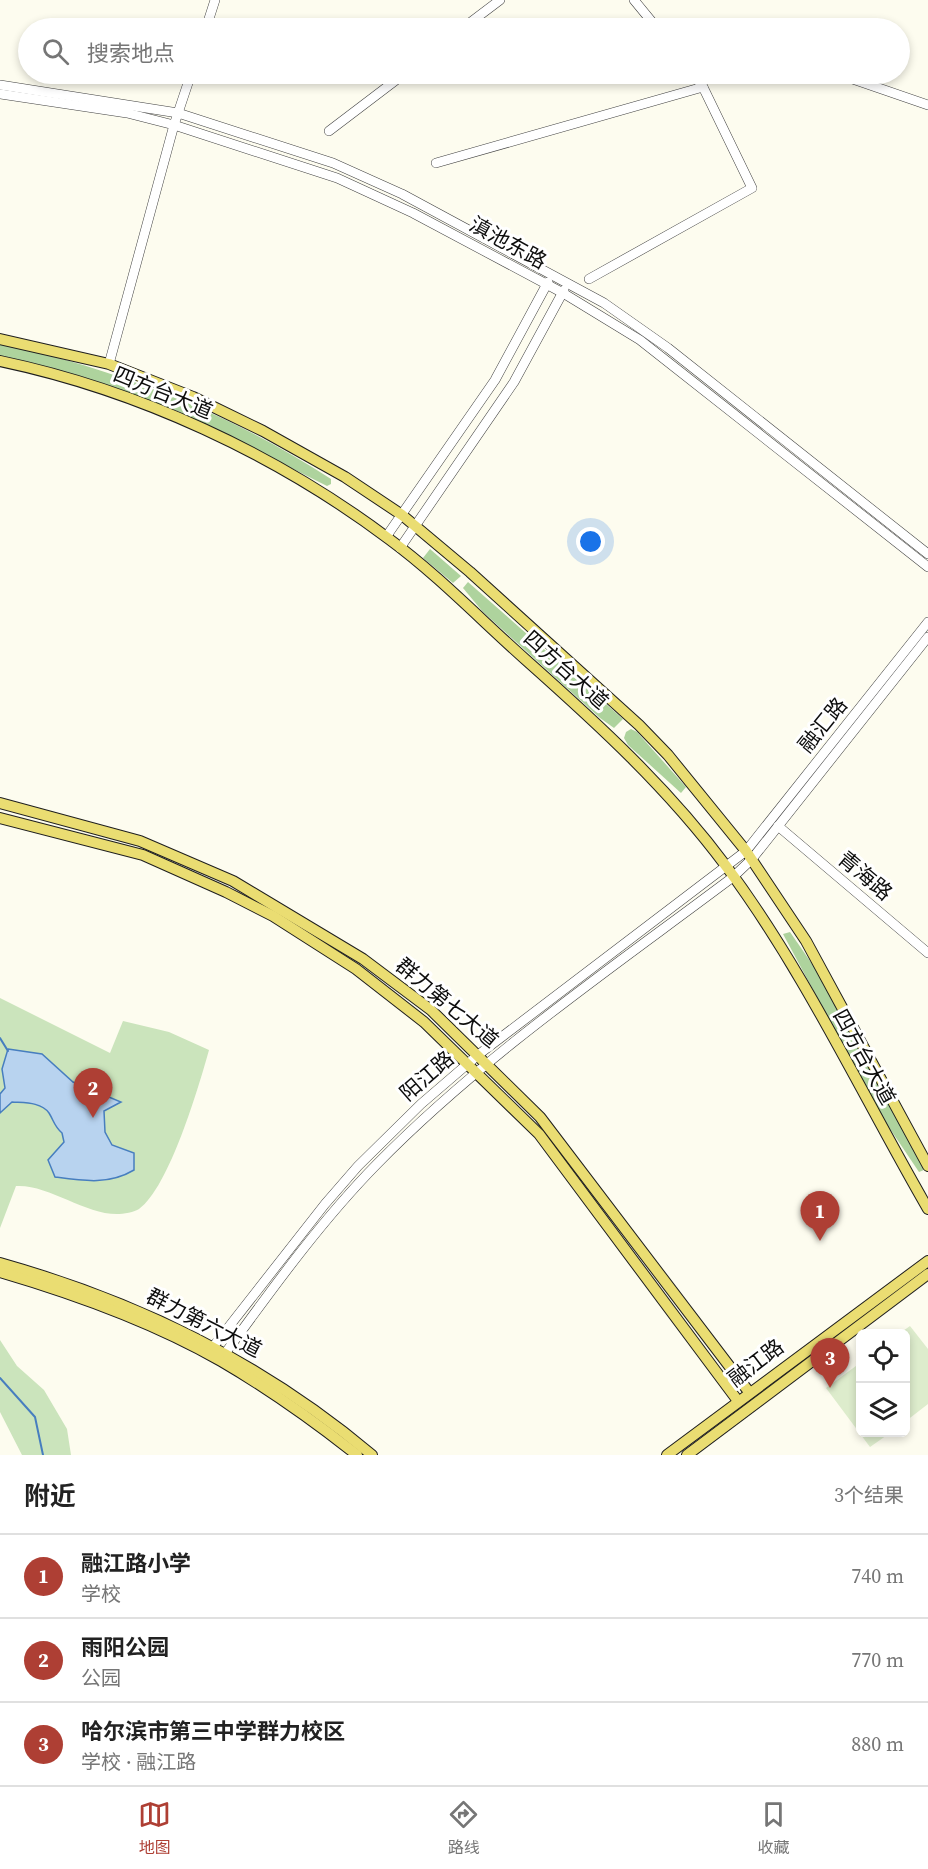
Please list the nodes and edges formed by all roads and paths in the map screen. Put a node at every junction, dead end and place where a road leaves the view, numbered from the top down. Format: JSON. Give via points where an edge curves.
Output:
{"nodes":[{"id":1,"x":215,"y":0,"type":"edge"},
{"id":2,"x":500,"y":0,"type":"edge"},
{"id":3,"x":634,"y":0,"type":"edge"},
{"id":4,"x":209,"y":18,"type":"edge"},
{"id":5,"x":476,"y":18,"type":"edge"},
{"id":6,"x":649,"y":18,"type":"edge"},
{"id":7,"x":188,"y":84,"type":"edge"},
{"id":8,"x":391,"y":84,"type":"edge"},
{"id":9,"x":701,"y":84,"type":"edge"},
{"id":10,"x":867,"y":84,"type":"edge"},
{"id":11,"x":0,"y":85,"type":"edge"},
{"id":12,"x":704,"y":87,"type":"junction"},
{"id":13,"x":0,"y":94,"type":"edge"},
{"id":14,"x":928,"y":105,"type":"edge"},
{"id":15,"x":178,"y":113,"type":"junction"},
{"id":16,"x":174,"y":124,"type":"junction"},
{"id":17,"x":329,"y":131,"type":"dead end"},
{"id":18,"x":436,"y":163,"type":"dead end"},
{"id":19,"x":552,"y":274,"type":"junction"},
{"id":20,"x":589,"y":279,"type":"dead end"},
{"id":21,"x":568,"y":283,"type":"junction"},
{"id":22,"x":547,"y":285,"type":"junction"},
{"id":23,"x":563,"y":293,"type":"junction"},
{"id":24,"x":0,"y":339,"type":"edge"},
{"id":25,"x":0,"y":361,"type":"edge"},
{"id":26,"x":109,"y":364,"type":"junction"},
{"id":27,"x":402,"y":515,"type":"junction"},
{"id":28,"x":416,"y":526,"type":"junction"},
{"id":29,"x":386,"y":537,"type":"junction"},
{"id":30,"x":400,"y":548,"type":"junction"},
{"id":31,"x":928,"y":554,"type":"edge"},
{"id":32,"x":928,"y":567,"type":"edge"},
{"id":33,"x":928,"y":622,"type":"edge"},
{"id":34,"x":928,"y":637,"type":"edge"},
{"id":35,"x":0,"y":803,"type":"edge"},
{"id":36,"x":0,"y":818,"type":"edge"},
{"id":37,"x":778,"y":826,"type":"junction"},
{"id":38,"x":749,"y":855,"type":"junction"},
{"id":39,"x":726,"y":867,"type":"junction"},
{"id":40,"x":733,"y":877,"type":"junction"},
{"id":41,"x":928,"y":953,"type":"edge"},
{"id":42,"x":478,"y":1055,"type":"junction"},
{"id":43,"x":468,"y":1063,"type":"junction"},
{"id":44,"x":488,"y":1063,"type":"junction"},
{"id":45,"x":477,"y":1072,"type":"junction"},
{"id":46,"x":928,"y":1166,"type":"edge"},
{"id":47,"x":928,"y":1209,"type":"edge"},
{"id":48,"x":928,"y":1261,"type":"edge"},
{"id":49,"x":0,"y":1263,"type":"edge"},
{"id":50,"x":0,"y":1272,"type":"edge"},
{"id":51,"x":928,"y":1274,"type":"edge"},
{"id":52,"x":211,"y":1350,"type":"junction"},
{"id":53,"x":223,"y":1356,"type":"junction"},
{"id":54,"x":749,"y":1392,"type":"junction"},
{"id":55,"x":738,"y":1401,"type":"junction"},
{"id":56,"x":357,"y":1455,"type":"edge"},
{"id":57,"x":372,"y":1455,"type":"edge"},
{"id":58,"x":667,"y":1455,"type":"edge"},
{"id":59,"x":687,"y":1455,"type":"edge"}],
"edges":[{"from":1,"to":4,"type":"street"},
{"from":2,"to":5,"type":"street"},
{"from":3,"to":6,"type":"street"},
{"from":7,"to":15,"type":"street"},
{"from":8,"to":17,"type":"street"},
{"from":9,"to":12,"type":"street"},
{"from":10,"to":14,"type":"street"},
{"from":11,"to":15,"type":"street","name":"滇池东路"},
{"from":12,"to":18,"type":"street"},
{"from":12,"to":20,"type":"street","via":[[752,188]]},
{"from":13,"to":16,"type":"street","name":"滇池东路","via":[[128,113]]},
{"from":15,"to":16,"type":"street"},
{"from":15,"to":19,"type":"street","name":"滇池东路","via":[[341,167],[402,194]]},
{"from":16,"to":22,"type":"street","name":"滇池东路","via":[[337,178],[413,213]]},
{"from":16,"to":26,"type":"street"},
{"from":19,"to":21,"type":"street","name":"滇池东路"},
{"from":19,"to":22,"type":"street"},
{"from":21,"to":23,"type":"street"},
{"from":21,"to":31,"type":"street","name":"滇池东路","via":[[668,348]]},
{"from":22,"to":23,"type":"street","name":"滇池东路"},
{"from":22,"to":27,"type":"street","via":[[495,380]]},
{"from":23,"to":28,"type":"street","via":[[514,382]]},
{"from":23,"to":32,"type":"street","name":"滇池东路","via":[[664,357]]},
{"from":24,"to":26,"type":"main road","name":"四方台大道"},
{"from":25,"to":29,"type":"main road","name":"四方台大道","via":[[96,387],[224,440],[317,490]]},
{"from":26,"to":27,"type":"main road","name":"四方台大道","via":[[193,397],[263,431],[345,477]]},
{"from":27,"to":28,"type":"main road","name":"四方台大道"},
{"from":27,"to":29,"type":"street"},
{"from":28,"to":30,"type":"street"},
{"from":28,"to":38,"type":"main road","name":"四方台大道","via":[[639,725]]},
{"from":29,"to":30,"type":"main road","name":"四方台大道"},
{"from":30,"to":39,"type":"main road","name":"四方台大道","via":[[621,746],[677,805]]},
{"from":33,"to":38,"type":"street","name":"融汇路"},
{"from":34,"to":37,"type":"street","name":"融汇路"},
{"from":35,"to":42,"type":"main road","name":"群力第七大道","via":[[140,841],[233,881],[363,959],[431,1010]]},
{"from":36,"to":43,"type":"main road","name":"群力第七大道","via":[[143,855],[226,891],[356,969],[424,1022]]},
{"from":37,"to":38,"type":"street","name":"融汇路"},
{"from":37,"to":41,"type":"street","name":"青海路"},
{"from":38,"to":39,"type":"street","name":"阳江路"},
{"from":38,"to":40,"type":"street","name":"阳江路"},
{"from":38,"to":46,"type":"main road","name":"四方台大道","via":[[806,941]]},
{"from":39,"to":40,"type":"main road","name":"四方台大道"},
{"from":39,"to":42,"type":"street","name":"阳江路"},
{"from":40,"to":44,"type":"street","name":"阳江路"},
{"from":40,"to":47,"type":"main road","name":"四方台大道","via":[[787,958]]},
{"from":42,"to":43,"type":"street","name":"阳江路"},
{"from":42,"to":44,"type":"main road","name":"群力第七大道"},
{"from":43,"to":45,"type":"main road","name":"群力第七大道"},
{"from":43,"to":52,"type":"street","name":"阳江路","via":[[358,1166]]},
{"from":44,"to":45,"type":"street","name":"阳江路"},
{"from":44,"to":54,"type":"main road","name":"群力第七大道","via":[[540,1117]]},
{"from":45,"to":53,"type":"street","name":"阳江路","via":[[429,1113],[350,1193]]},
{"from":45,"to":55,"type":"main road","name":"群力第七大道","via":[[539,1134]]},
{"from":48,"to":54,"type":"main road","name":"融江路"},
{"from":49,"to":52,"type":"main road","name":"群力第六大道","via":[[99,1295]]},
{"from":50,"to":52,"type":"main road","name":"群力第六大道"},
{"from":51,"to":59,"type":"main road","name":"融江路"},
{"from":52,"to":53,"type":"main road","name":"群力第六大道"},
{"from":53,"to":56,"type":"main road","name":"群力第六大道"},
{"from":53,"to":57,"type":"main road","name":"群力第六大道","via":[[267,1377]]},
{"from":54,"to":55,"type":"main road","name":"融江路"},
{"from":55,"to":58,"type":"main road","name":"融江路"}]}
